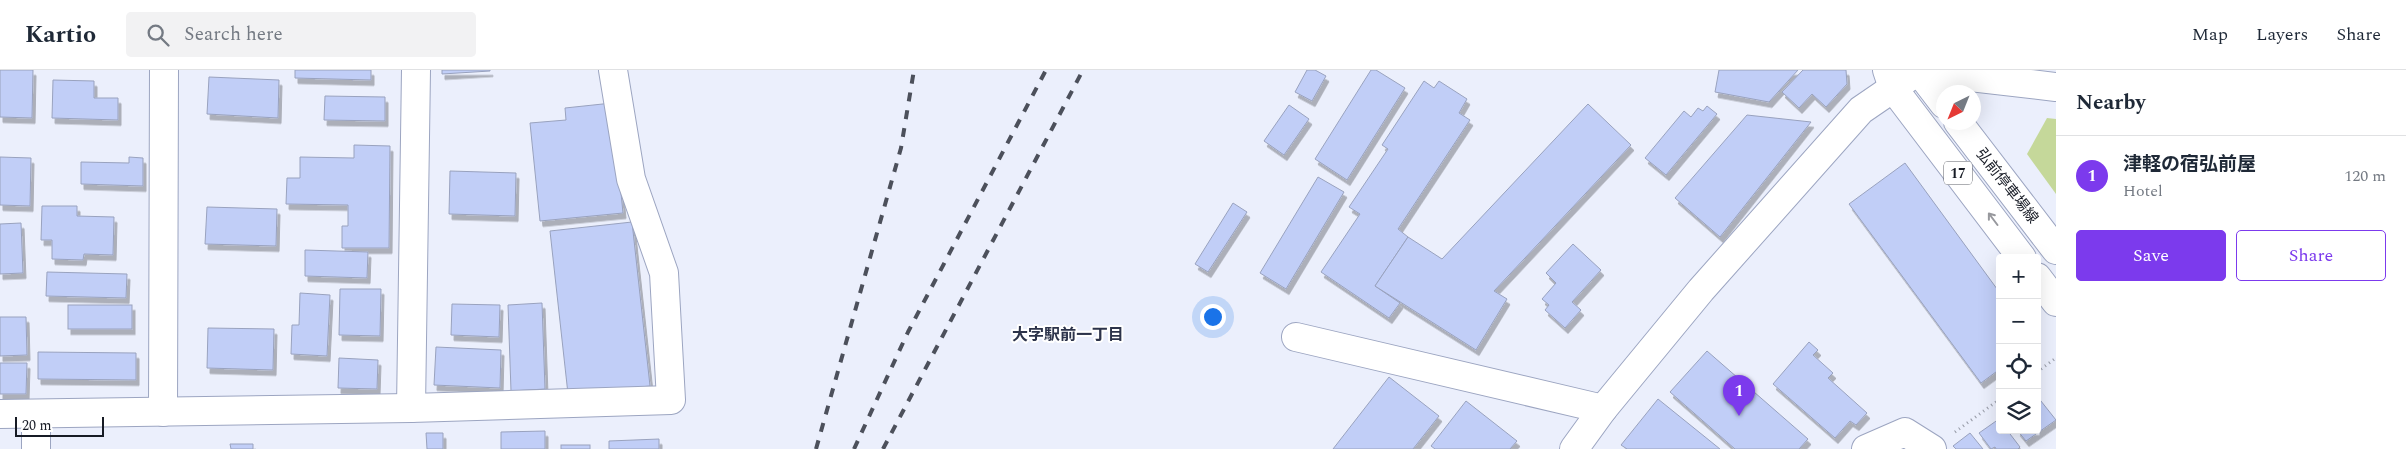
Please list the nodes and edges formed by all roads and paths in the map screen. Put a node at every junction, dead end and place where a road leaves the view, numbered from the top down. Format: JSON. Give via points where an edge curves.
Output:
{"nodes":[{"id":1,"x":164,"y":70,"type":"edge"},
{"id":2,"x":416,"y":70,"type":"edge"},
{"id":3,"x":613,"y":70,"type":"edge"},
{"id":4,"x":1918,"y":70,"type":"edge"},
{"id":5,"x":1890,"y":79,"type":"edge"},
{"id":6,"x":2056,"y":87,"type":"edge"},
{"id":7,"x":1936,"y":94,"type":"edge"},
{"id":8,"x":1964,"y":130,"type":"edge"},
{"id":9,"x":2056,"y":250,"type":"edge"},
{"id":10,"x":2019,"y":254,"type":"edge"},
{"id":11,"x":2041,"y":283,"type":"edge"},
{"id":12,"x":2056,"y":302,"type":"edge"},
{"id":13,"x":1296,"y":337,"type":"dead end"},
{"id":14,"x":2056,"y":358,"type":"edge"},
{"id":15,"x":2041,"y":369,"type":"edge"},
{"id":16,"x":1996,"y":402,"type":"edge"},
{"id":17,"x":411,"y":408,"type":"junction"},
{"id":18,"x":1604,"y":409,"type":"junction"},
{"id":19,"x":164,"y":412,"type":"junction"},
{"id":20,"x":0,"y":414,"type":"edge"},
{"id":21,"x":36,"y":414,"type":"junction"},
{"id":22,"x":36,"y":449,"type":"edge"},
{"id":23,"x":1574,"y":449,"type":"edge"},
{"id":24,"x":1866,"y":449,"type":"edge"},
{"id":25,"x":1932,"y":449,"type":"edge"}],
"edges":[{"from":1,"to":19,"type":"street"},
{"from":2,"to":17,"type":"street"},
{"from":3,"to":17,"type":"street","via":[[631,179],[664,274],[671,400]]},
{"from":4,"to":5,"type":"street"},
{"from":4,"to":6,"type":"street"},
{"from":4,"to":7,"type":"street"},
{"from":10,"to":5,"type":"street","name":"弘前停車場線","number":"17","one_way":true},
{"from":5,"to":18,"type":"street","via":[[1701,290]]},
{"from":8,"to":9,"type":"street","name":"弘前停車場線","number":"17"},
{"from":11,"to":12,"type":"street"},
{"from":13,"to":18,"type":"street"},
{"from":14,"to":15,"type":"path"},
{"from":16,"to":25,"type":"path"},
{"from":17,"to":19,"type":"street"},
{"from":18,"to":23,"type":"street"},
{"from":19,"to":21,"type":"street"},
{"from":20,"to":21,"type":"street"},
{"from":21,"to":22,"type":"street"},
{"from":24,"to":25,"type":"street","via":[[1905,432]]}]}
